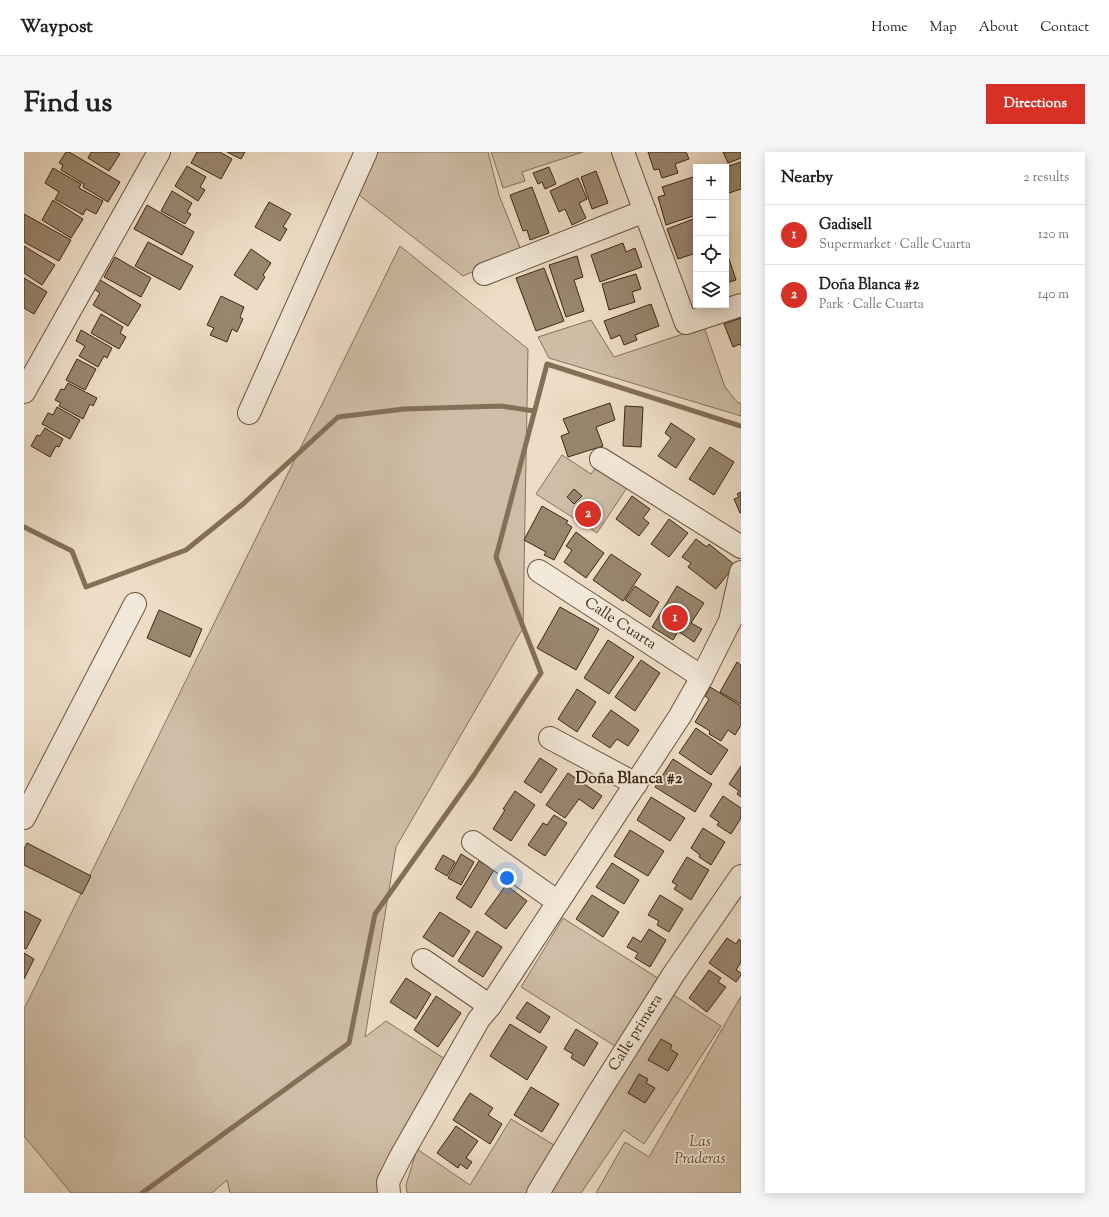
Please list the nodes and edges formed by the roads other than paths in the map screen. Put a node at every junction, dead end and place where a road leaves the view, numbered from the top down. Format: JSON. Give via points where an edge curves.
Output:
{"nodes":[{"id":1,"x":159,"y":152,"type":"edge"},
{"id":2,"x":366,"y":152,"type":"edge"},
{"id":3,"x":623,"y":152,"type":"edge"},
{"id":4,"x":645,"y":211,"type":"junction"},
{"id":5,"x":484,"y":274,"type":"dead end"},
{"id":6,"x":741,"y":305,"type":"edge"},
{"id":7,"x":24,"y":392,"type":"edge"},
{"id":8,"x":249,"y":412,"type":"dead end"},
{"id":9,"x":601,"y":459,"type":"dead end"},
{"id":10,"x":741,"y":547,"type":"edge"},
{"id":11,"x":539,"y":571,"type":"dead end"},
{"id":12,"x":741,"y":572,"type":"edge"},
{"id":13,"x":135,"y":604,"type":"dead end"},
{"id":14,"x":702,"y":677,"type":"junction"},
{"id":15,"x":550,"y":738,"type":"dead end"},
{"id":16,"x":636,"y":784,"type":"junction"},
{"id":17,"x":24,"y":818,"type":"edge"},
{"id":18,"x":473,"y":842,"type":"dead end"},
{"id":19,"x":741,"y":876,"type":"edge"},
{"id":20,"x":558,"y":902,"type":"junction"},
{"id":21,"x":423,"y":960,"type":"dead end"},
{"id":22,"x":490,"y":1006,"type":"junction"},
{"id":23,"x":389,"y":1193,"type":"edge"},
{"id":24,"x":538,"y":1193,"type":"edge"}],
"edges":[{"from":1,"to":7,"type":"street"},
{"from":2,"to":8,"type":"street"},
{"from":3,"to":4,"type":"street"},
{"from":4,"to":5,"type":"street"},
{"from":4,"to":6,"type":"street","via":[[686,323]]},
{"from":9,"to":10,"type":"street"},
{"from":11,"to":14,"type":"street","name":"Calle Cuarta"},
{"from":12,"to":14,"type":"street","via":[[730,621]]},
{"from":13,"to":17,"type":"street"},
{"from":14,"to":16,"type":"street"},
{"from":15,"to":16,"type":"street"},
{"from":16,"to":20,"type":"street"},
{"from":18,"to":20,"type":"street"},
{"from":19,"to":24,"type":"street","name":"Calle primera","via":[[672,975]]},
{"from":20,"to":22,"type":"street"},
{"from":21,"to":22,"type":"street"},
{"from":22,"to":23,"type":"street","via":[[479,1019],[400,1158],[388,1182]]}]}
